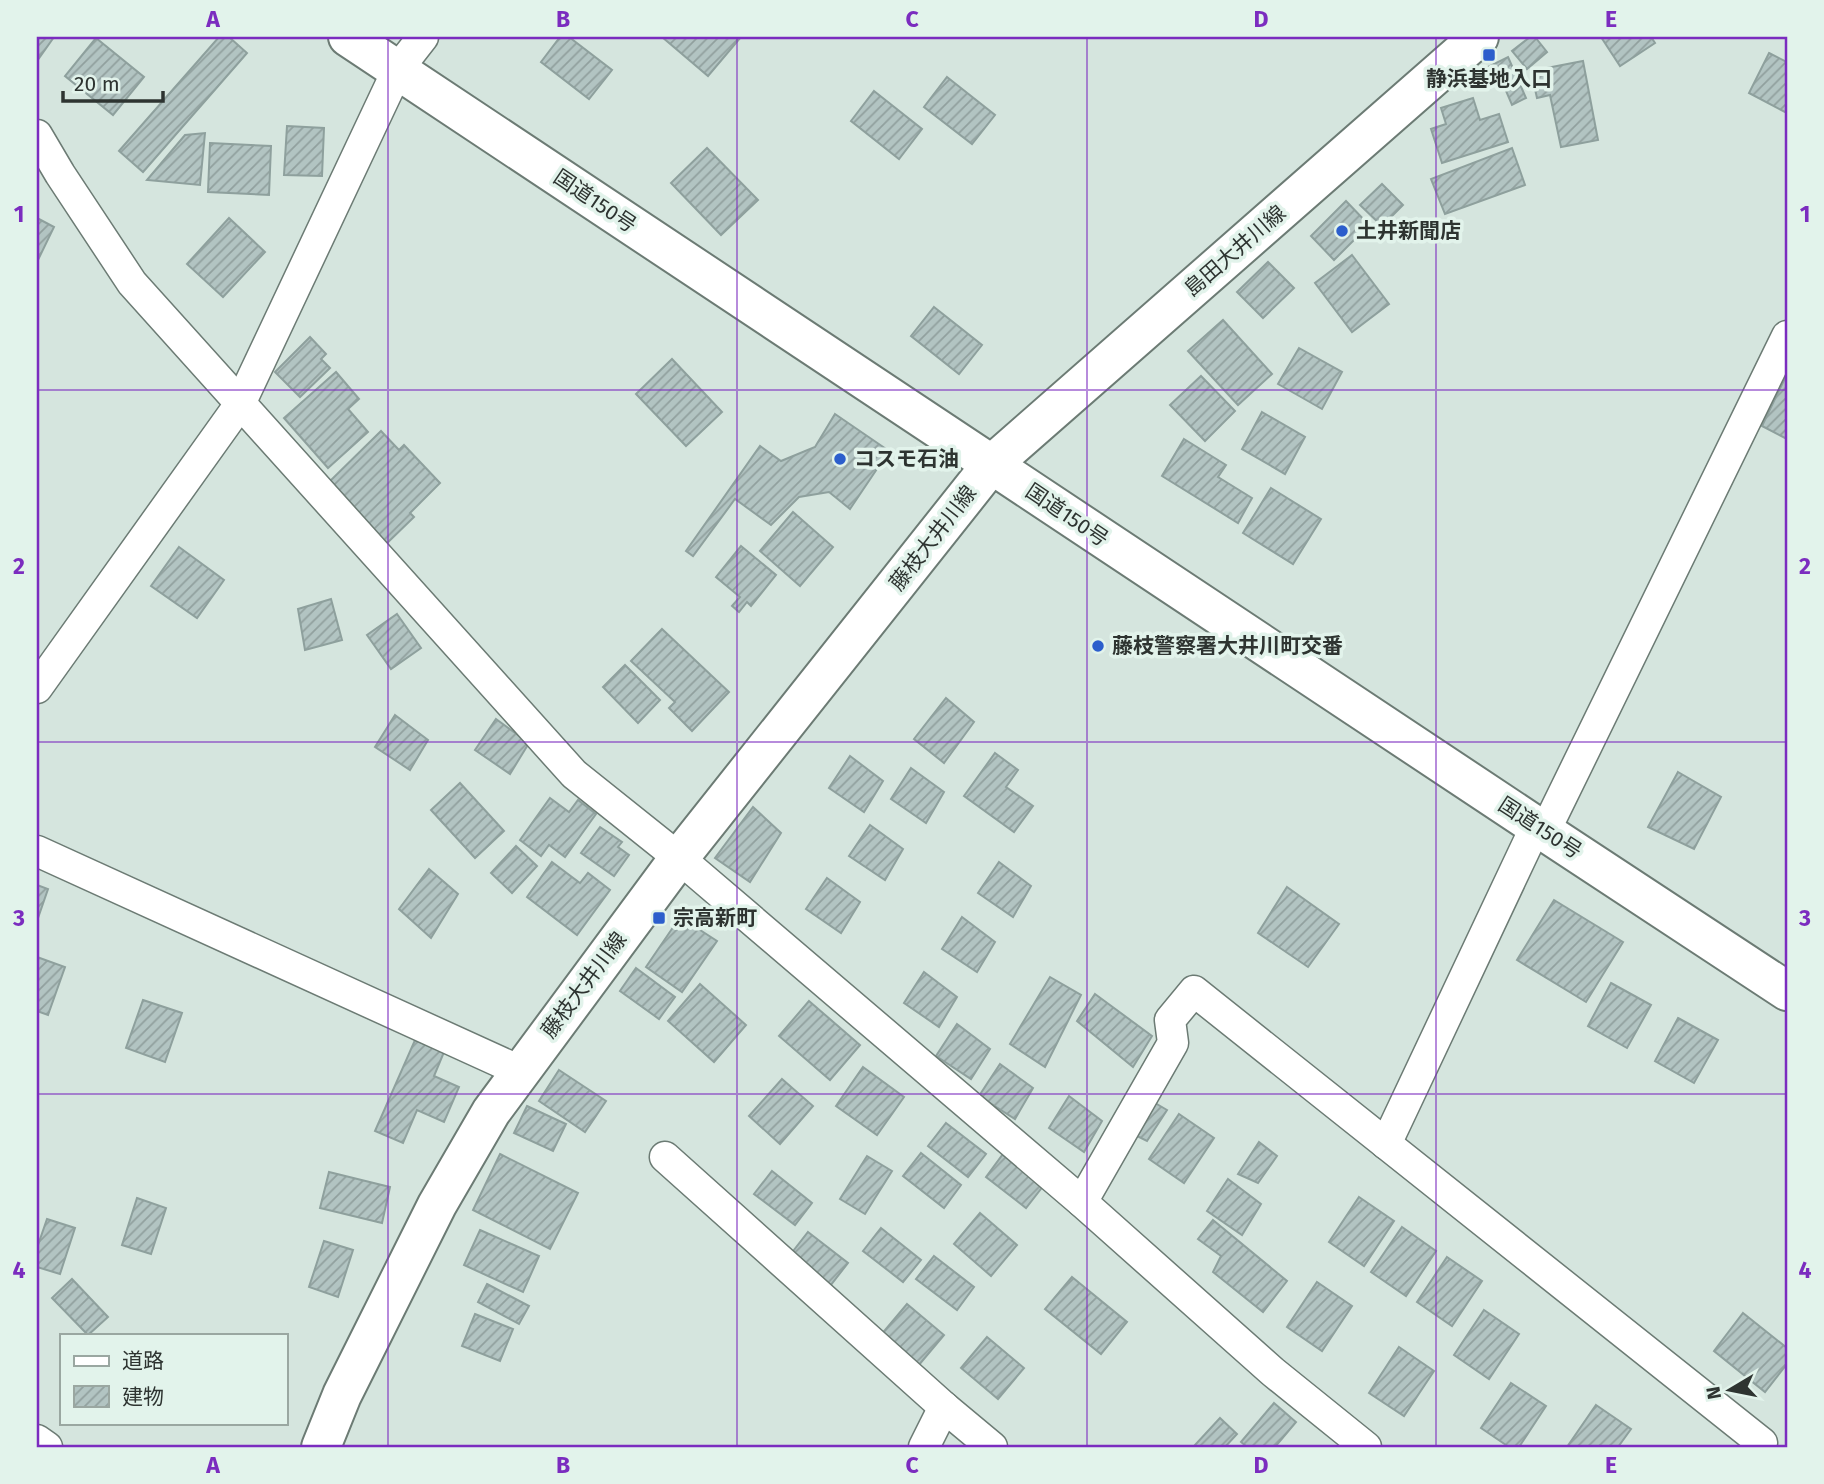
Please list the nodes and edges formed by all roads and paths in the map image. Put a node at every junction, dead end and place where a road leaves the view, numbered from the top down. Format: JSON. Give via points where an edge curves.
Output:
{"nodes":[{"id":1,"x":348,"y":37,"type":"edge"},
{"id":2,"x":423,"y":37,"type":"edge"},
{"id":3,"x":1479,"y":37,"type":"edge"},
{"id":4,"x":398,"y":69,"type":"junction"},
{"id":5,"x":37,"y":135,"type":"edge"},
{"id":6,"x":1787,"y":336,"type":"edge"},
{"id":7,"x":240,"y":404,"type":"junction"},
{"id":8,"x":991,"y":465,"type":"junction"},
{"id":9,"x":37,"y":688,"type":"edge"},
{"id":10,"x":1540,"y":829,"type":"junction"},
{"id":11,"x":37,"y":851,"type":"edge"},
{"id":12,"x":679,"y":858,"type":"junction"},
{"id":13,"x":1787,"y":991,"type":"edge"},
{"id":14,"x":520,"y":1071,"type":"junction"},
{"id":15,"x":1386,"y":1144,"type":"junction"},
{"id":16,"x":665,"y":1157,"type":"dead end"},
{"id":17,"x":1082,"y":1202,"type":"junction"},
{"id":18,"x":944,"y":1407,"type":"junction"},
{"id":19,"x":37,"y":1440,"type":"edge"},
{"id":20,"x":1762,"y":1443,"type":"dead end"},
{"id":21,"x":47,"y":1447,"type":"edge"},
{"id":22,"x":321,"y":1447,"type":"edge"},
{"id":23,"x":924,"y":1447,"type":"edge"},
{"id":24,"x":992,"y":1447,"type":"edge"},
{"id":25,"x":1366,"y":1447,"type":"edge"}],
"edges":[{"from":1,"to":4,"type":"main road","name":"国道150号"},
{"from":2,"to":4,"type":"street"},
{"from":3,"to":8,"type":"main road","name":"島田大井川線"},
{"from":4,"to":7,"type":"street"},
{"from":4,"to":8,"type":"main road","name":"国道150号"},
{"from":5,"to":7,"type":"street","via":[[132,283]]},
{"from":6,"to":10,"type":"street"},
{"from":7,"to":9,"type":"street"},
{"from":7,"to":12,"type":"street","via":[[574,774]]},
{"from":8,"to":10,"type":"main road","name":"国道150号"},
{"from":8,"to":12,"type":"main road","name":"藤枝大井川線"},
{"from":10,"to":13,"type":"main road","name":"国道150号"},
{"from":10,"to":15,"type":"street"},
{"from":11,"to":14,"type":"street"},
{"from":12,"to":14,"type":"main road","name":"藤枝大井川線"},
{"from":12,"to":17,"type":"street"},
{"from":14,"to":22,"type":"main road","name":"藤枝大井川線","via":[[437,1205],[342,1395]]},
{"from":15,"to":17,"type":"street","via":[[1194,991],[1170,1020],[1173,1043]]},
{"from":15,"to":20,"type":"street"},
{"from":16,"to":18,"type":"street"},
{"from":17,"to":25,"type":"street","via":[[1273,1372]]},
{"from":18,"to":23,"type":"street"},
{"from":18,"to":24,"type":"street"},
{"from":19,"to":21,"type":"street"}]}
